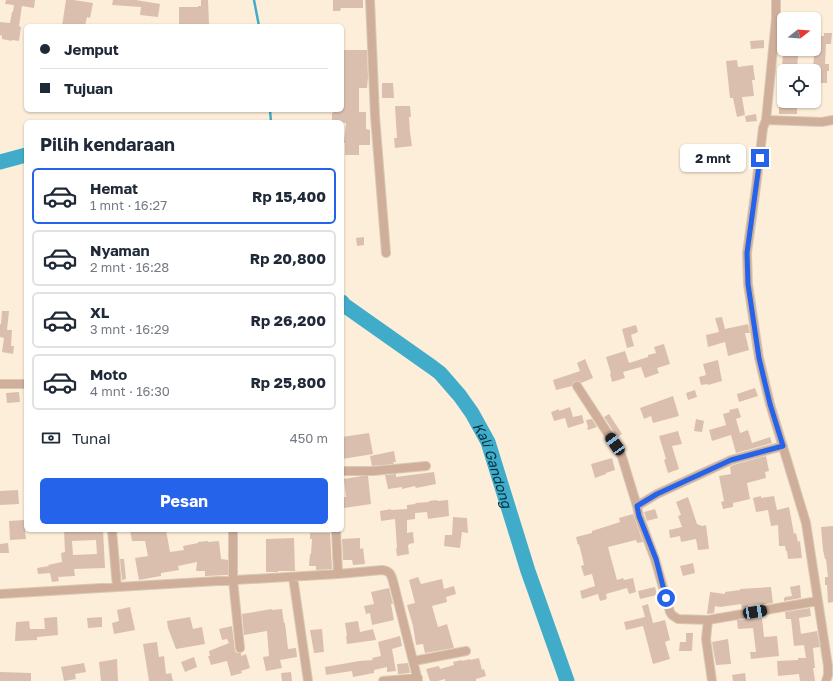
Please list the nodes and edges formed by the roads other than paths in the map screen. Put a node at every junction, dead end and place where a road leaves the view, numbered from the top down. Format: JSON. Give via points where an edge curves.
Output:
{"nodes":[{"id":1,"x":370,"y":0,"type":"edge"},
{"id":2,"x":776,"y":0,"type":"edge"},
{"id":3,"x":766,"y":120,"type":"junction"},
{"id":4,"x":833,"y":120,"type":"edge"},
{"id":5,"x":386,"y":253,"type":"dead end"},
{"id":6,"x":0,"y":384,"type":"edge"},
{"id":7,"x":24,"y":384,"type":"edge"},
{"id":8,"x":577,"y":386,"type":"dead end"},
{"id":9,"x":783,"y":446,"type":"junction"},
{"id":10,"x":426,"y":466,"type":"dead end"},
{"id":11,"x":344,"y":471,"type":"edge"},
{"id":12,"x":637,"y":506,"type":"junction"},
{"id":13,"x":112,"y":532,"type":"edge"},
{"id":14,"x":233,"y":532,"type":"edge"},
{"id":15,"x":336,"y":532,"type":"edge"},
{"id":16,"x":338,"y":574,"type":"junction"},
{"id":17,"x":292,"y":577,"type":"junction"},
{"id":18,"x":233,"y":580,"type":"junction"},
{"id":19,"x":117,"y":587,"type":"junction"},
{"id":20,"x":0,"y":594,"type":"edge"},
{"id":21,"x":818,"y":601,"type":"junction"},
{"id":22,"x":708,"y":620,"type":"junction"},
{"id":23,"x":240,"y":648,"type":"dead end"},
{"id":24,"x":466,"y":651,"type":"dead end"},
{"id":25,"x":414,"y":661,"type":"junction"},
{"id":26,"x":418,"y":680,"type":"edge"},
{"id":27,"x":308,"y":681,"type":"edge"},
{"id":28,"x":383,"y":681,"type":"edge"},
{"id":29,"x":712,"y":681,"type":"edge"},
{"id":30,"x":826,"y":681,"type":"edge"}],
"edges":[{"from":1,"to":5,"type":"street","via":[[375,116]]},
{"from":2,"to":3,"type":"street"},
{"from":3,"to":4,"type":"street"},
{"from":3,"to":9,"type":"street","via":[[747,253],[748,284],[759,358]]},
{"from":6,"to":7,"type":"street"},
{"from":8,"to":12,"type":"street","via":[[618,449]]},
{"from":9,"to":12,"type":"street","via":[[731,460]]},
{"from":9,"to":21,"type":"street","via":[[806,523]]},
{"from":10,"to":11,"type":"street"},
{"from":12,"to":22,"type":"street","via":[[656,559],[670,612],[678,619]]},
{"from":13,"to":19,"type":"street"},
{"from":14,"to":18,"type":"street"},
{"from":15,"to":16,"type":"street"},
{"from":16,"to":17,"type":"street"},
{"from":16,"to":25,"type":"street","via":[[386,570],[392,577]]},
{"from":17,"to":18,"type":"street"},
{"from":17,"to":27,"type":"street"},
{"from":18,"to":19,"type":"street"},
{"from":18,"to":23,"type":"street"},
{"from":19,"to":20,"type":"street"},
{"from":21,"to":22,"type":"street"},
{"from":21,"to":30,"type":"street","via":[[828,666]]},
{"from":22,"to":29,"type":"street","via":[[706,639]]},
{"from":24,"to":25,"type":"street"},
{"from":25,"to":26,"type":"street"},
{"from":26,"to":28,"type":"street"}]}
